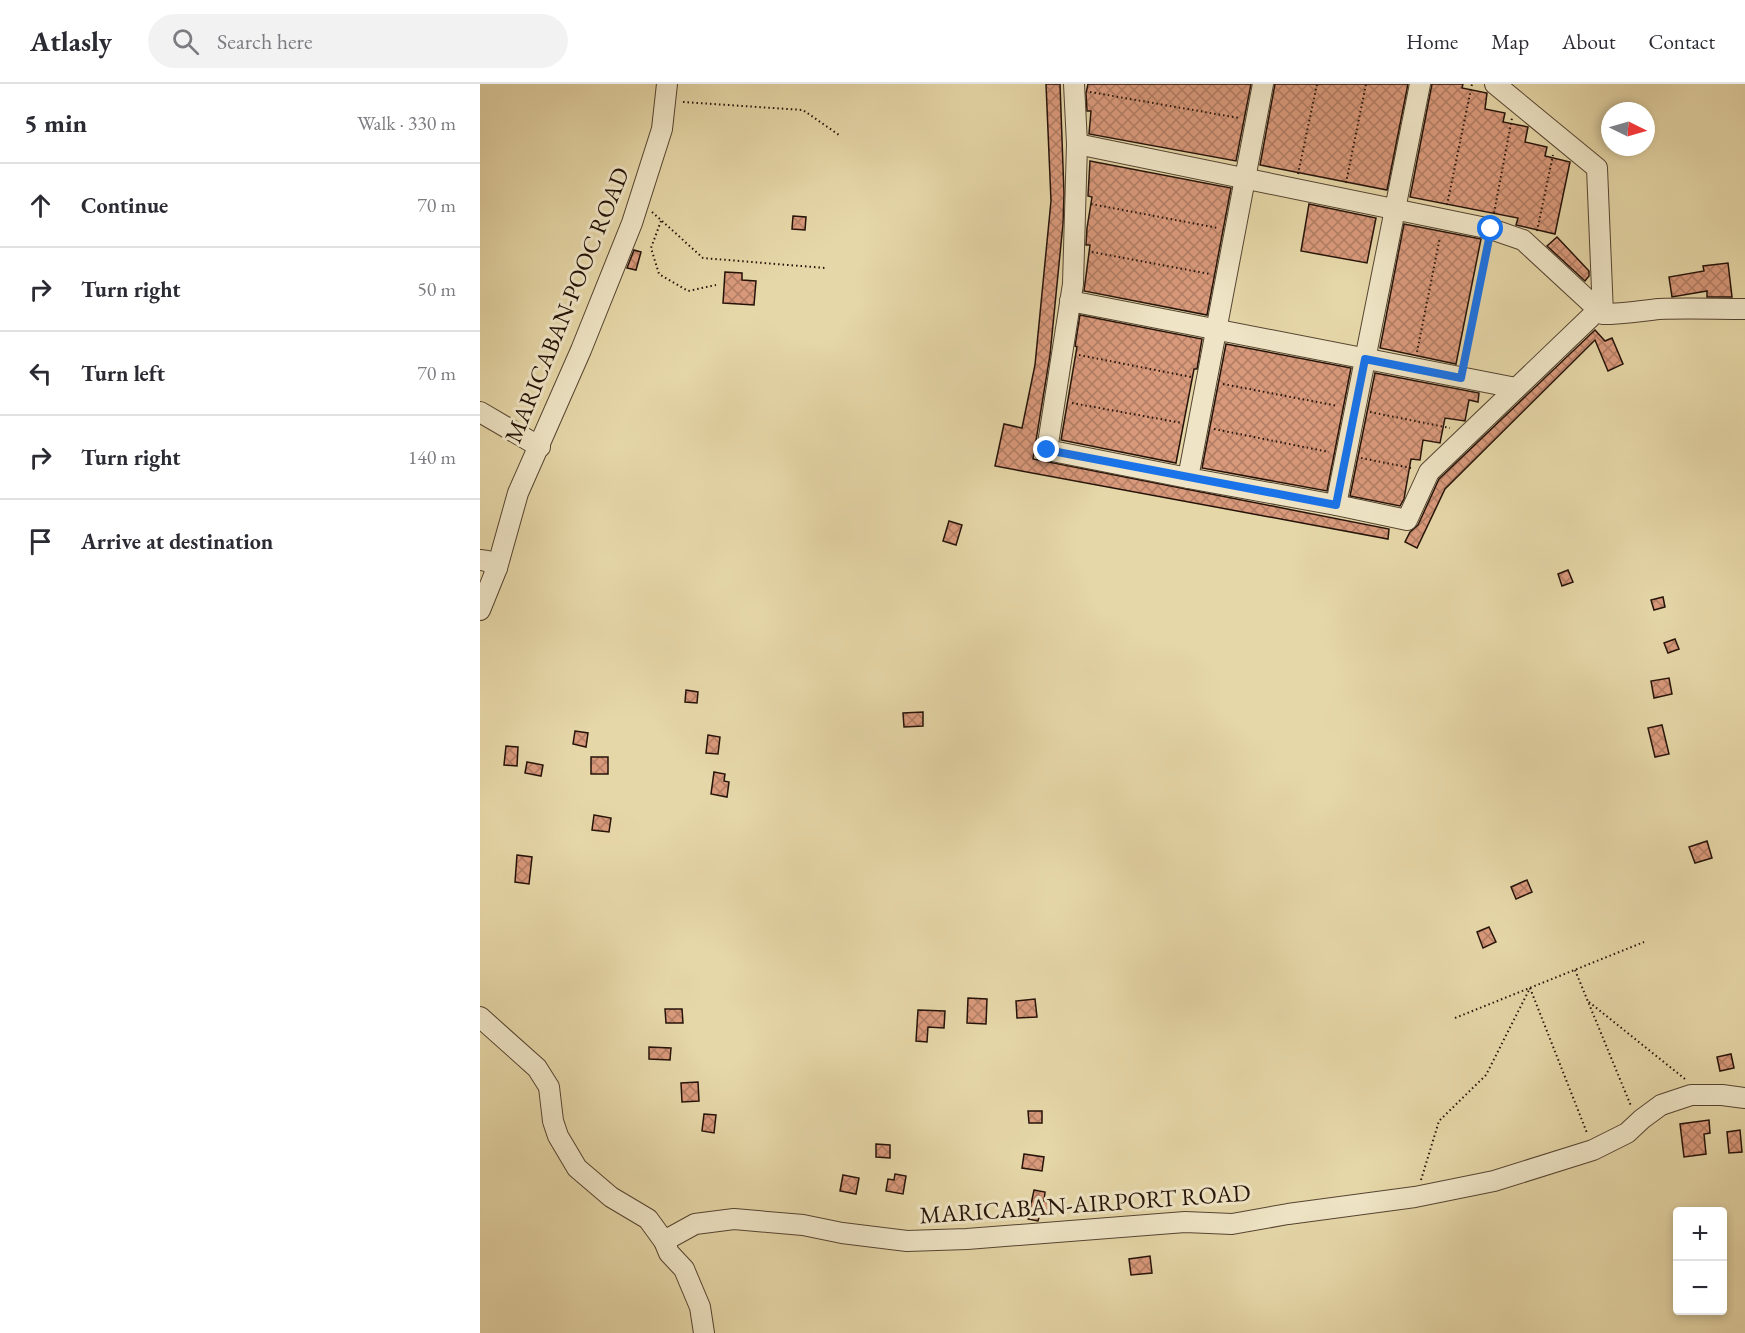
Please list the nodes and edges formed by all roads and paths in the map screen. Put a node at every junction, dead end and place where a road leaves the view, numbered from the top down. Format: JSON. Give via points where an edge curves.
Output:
{"nodes":[{"id":1,"x":1263,"y":84,"type":"edge"},
{"id":2,"x":1317,"y":84,"type":"edge"},
{"id":3,"x":1366,"y":84,"type":"edge"},
{"id":4,"x":1420,"y":84,"type":"edge"},
{"id":5,"x":1472,"y":84,"type":"edge"},
{"id":6,"x":1495,"y":84,"type":"edge"},
{"id":7,"x":1074,"y":87,"type":"edge"},
{"id":8,"x":666,"y":93,"type":"edge"},
{"id":9,"x":1515,"y":101,"type":"junction"},
{"id":10,"x":1256,"y":121,"type":"junction"},
{"id":11,"x":839,"y":135,"type":"dead end"},
{"id":12,"x":1557,"y":135,"type":"junction"},
{"id":13,"x":1077,"y":144,"type":"junction"},
{"id":14,"x":1245,"y":178,"type":"junction"},
{"id":15,"x":1296,"y":188,"type":"junction"},
{"id":16,"x":1343,"y":198,"type":"junction"},
{"id":17,"x":639,"y":200,"type":"junction"},
{"id":18,"x":1075,"y":202,"type":"junction"},
{"id":19,"x":1395,"y":208,"type":"junction"},
{"id":20,"x":1444,"y":219,"type":"junction"},
{"id":21,"x":661,"y":221,"type":"junction"},
{"id":22,"x":1491,"y":229,"type":"junction"},
{"id":23,"x":1235,"y":231,"type":"junction"},
{"id":24,"x":1074,"y":249,"type":"junction"},
{"id":25,"x":1533,"y":249,"type":"junction"},
{"id":26,"x":825,"y":268,"type":"dead end"},
{"id":27,"x":1226,"y":277,"type":"junction"},
{"id":28,"x":716,"y":285,"type":"dead end"},
{"id":29,"x":1070,"y":301,"type":"junction"},
{"id":30,"x":1745,"y":309,"type":"edge"},
{"id":31,"x":1600,"y":312,"type":"junction"},
{"id":32,"x":1217,"y":330,"type":"junction"},
{"id":33,"x":1062,"y":352,"type":"junction"},
{"id":34,"x":1365,"y":359,"type":"junction"},
{"id":35,"x":1414,"y":368,"type":"junction"},
{"id":36,"x":1461,"y":378,"type":"junction"},
{"id":37,"x":1207,"y":380,"type":"junction"},
{"id":38,"x":1516,"y":388,"type":"junction"},
{"id":39,"x":1055,"y":400,"type":"junction"},
{"id":40,"x":1355,"y":409,"type":"junction"},
{"id":41,"x":480,"y":412,"type":"edge"},
{"id":42,"x":1198,"y":426,"type":"junction"},
{"id":43,"x":1471,"y":432,"type":"junction"},
{"id":44,"x":540,"y":447,"type":"junction"},
{"id":45,"x":1346,"y":455,"type":"junction"},
{"id":46,"x":1429,"y":472,"type":"junction"},
{"id":47,"x":1188,"y":478,"type":"junction"},
{"id":48,"x":1336,"y":505,"type":"junction"},
{"id":49,"x":488,"y":564,"type":"edge"},
{"id":50,"x":480,"y":610,"type":"edge"},
{"id":51,"x":1644,"y":942,"type":"dead end"},
{"id":52,"x":1575,"y":970,"type":"junction"},
{"id":53,"x":1530,"y":988,"type":"junction"},
{"id":54,"x":1587,"y":1000,"type":"junction"},
{"id":55,"x":480,"y":1017,"type":"edge"},
{"id":56,"x":1455,"y":1018,"type":"dead end"},
{"id":57,"x":1705,"y":1095,"type":"junction"},
{"id":58,"x":1745,"y":1098,"type":"edge"},
{"id":59,"x":1638,"y":1123,"type":"junction"},
{"id":60,"x":1593,"y":1150,"type":"junction"},
{"id":61,"x":1415,"y":1197,"type":"junction"},
{"id":62,"x":664,"y":1241,"type":"junction"},
{"id":63,"x":704,"y":1333,"type":"edge"}],
"edges":[{"from":1,"to":10,"type":"street"},
{"from":2,"to":15,"type":"path"},
{"from":3,"to":16,"type":"path"},
{"from":4,"to":19,"type":"street"},
{"from":5,"to":20,"type":"path"},
{"from":6,"to":9,"type":"street"},
{"from":7,"to":10,"type":"path"},
{"from":7,"to":13,"type":"street"},
{"from":8,"to":11,"type":"path","via":[[804,110]]},
{"from":8,"to":17,"type":"street","name":"MARICABAN-POOC ROAD","via":[[662,129]]},
{"from":9,"to":12,"type":"street"},
{"from":9,"to":22,"type":"path"},
{"from":10,"to":14,"type":"street"},
{"from":12,"to":25,"type":"path"},
{"from":12,"to":31,"type":"street","via":[[1597,168]]},
{"from":13,"to":14,"type":"street"},
{"from":13,"to":18,"type":"street"},
{"from":14,"to":15,"type":"street"},
{"from":14,"to":23,"type":"street"},
{"from":15,"to":16,"type":"street"},
{"from":16,"to":19,"type":"street"},
{"from":17,"to":21,"type":"path"},
{"from":17,"to":44,"type":"street","name":"MARICABAN-POOC ROAD"},
{"from":18,"to":23,"type":"path"},
{"from":18,"to":24,"type":"street"},
{"from":19,"to":20,"type":"street"},
{"from":19,"to":34,"type":"street"},
{"from":20,"to":22,"type":"street"},
{"from":20,"to":35,"type":"path"},
{"from":21,"to":26,"type":"path","via":[[703,258]]},
{"from":21,"to":28,"type":"path","via":[[651,248],[659,274],[688,291]]},
{"from":22,"to":25,"type":"street","via":[[1523,240]]},
{"from":22,"to":36,"type":"path"},
{"from":23,"to":27,"type":"street"},
{"from":24,"to":27,"type":"path"},
{"from":24,"to":29,"type":"street"},
{"from":25,"to":31,"type":"street"},
{"from":27,"to":32,"type":"street"},
{"from":29,"to":32,"type":"street"},
{"from":29,"to":33,"type":"street"},
{"from":30,"to":31,"type":"street"},
{"from":31,"to":38,"type":"street"},
{"from":32,"to":34,"type":"street"},
{"from":32,"to":37,"type":"street"},
{"from":33,"to":37,"type":"path"},
{"from":33,"to":39,"type":"street"},
{"from":34,"to":35,"type":"street"},
{"from":34,"to":40,"type":"street"},
{"from":35,"to":36,"type":"street"},
{"from":36,"to":38,"type":"street"},
{"from":37,"to":40,"type":"path"},
{"from":37,"to":42,"type":"street"},
{"from":38,"to":43,"type":"street"},
{"from":39,"to":42,"type":"path"},
{"from":39,"to":47,"type":"street","via":[[1047,450]]},
{"from":40,"to":43,"type":"path"},
{"from":40,"to":45,"type":"street"},
{"from":41,"to":44,"type":"street"},
{"from":42,"to":45,"type":"path"},
{"from":42,"to":47,"type":"street"},
{"from":43,"to":46,"type":"street"},
{"from":44,"to":49,"type":"street","name":"MARICABAN-POOC ROAD"},
{"from":45,"to":46,"type":"path"},
{"from":45,"to":48,"type":"street"},
{"from":46,"to":48,"type":"street","via":[[1407,520]]},
{"from":47,"to":48,"type":"street"},
{"from":49,"to":50,"type":"street","name":"MARICABAN-POOC ROAD"},
{"from":51,"to":52,"type":"path"},
{"from":52,"to":53,"type":"path"},
{"from":52,"to":54,"type":"path"},
{"from":53,"to":56,"type":"path"},
{"from":53,"to":60,"type":"path"},
{"from":53,"to":61,"type":"path","via":[[1486,1075],[1439,1121]]},
{"from":54,"to":57,"type":"path"},
{"from":54,"to":59,"type":"path"},
{"from":55,"to":62,"type":"street","via":[[537,1068],[549,1087],[558,1136],[577,1168],[611,1197],[648,1219]]},
{"from":57,"to":58,"type":"street","name":"MARICABAN-AIRPORT ROAD"},
{"from":57,"to":59,"type":"street","name":"MARICABAN-AIRPORT ROAD","via":[[1691,1095],[1661,1105]]},
{"from":59,"to":60,"type":"street","name":"MARICABAN-AIRPORT ROAD"},
{"from":60,"to":61,"type":"street","name":"MARICABAN-AIRPORT ROAD","via":[[1494,1181]]},
{"from":61,"to":62,"type":"street","name":"MARICABAN-AIRPORT ROAD","via":[[1232,1224],[1185,1222],[907,1241],[734,1218],[695,1224]]},
{"from":62,"to":63,"type":"street","via":[[684,1269],[700,1307]]}]}
